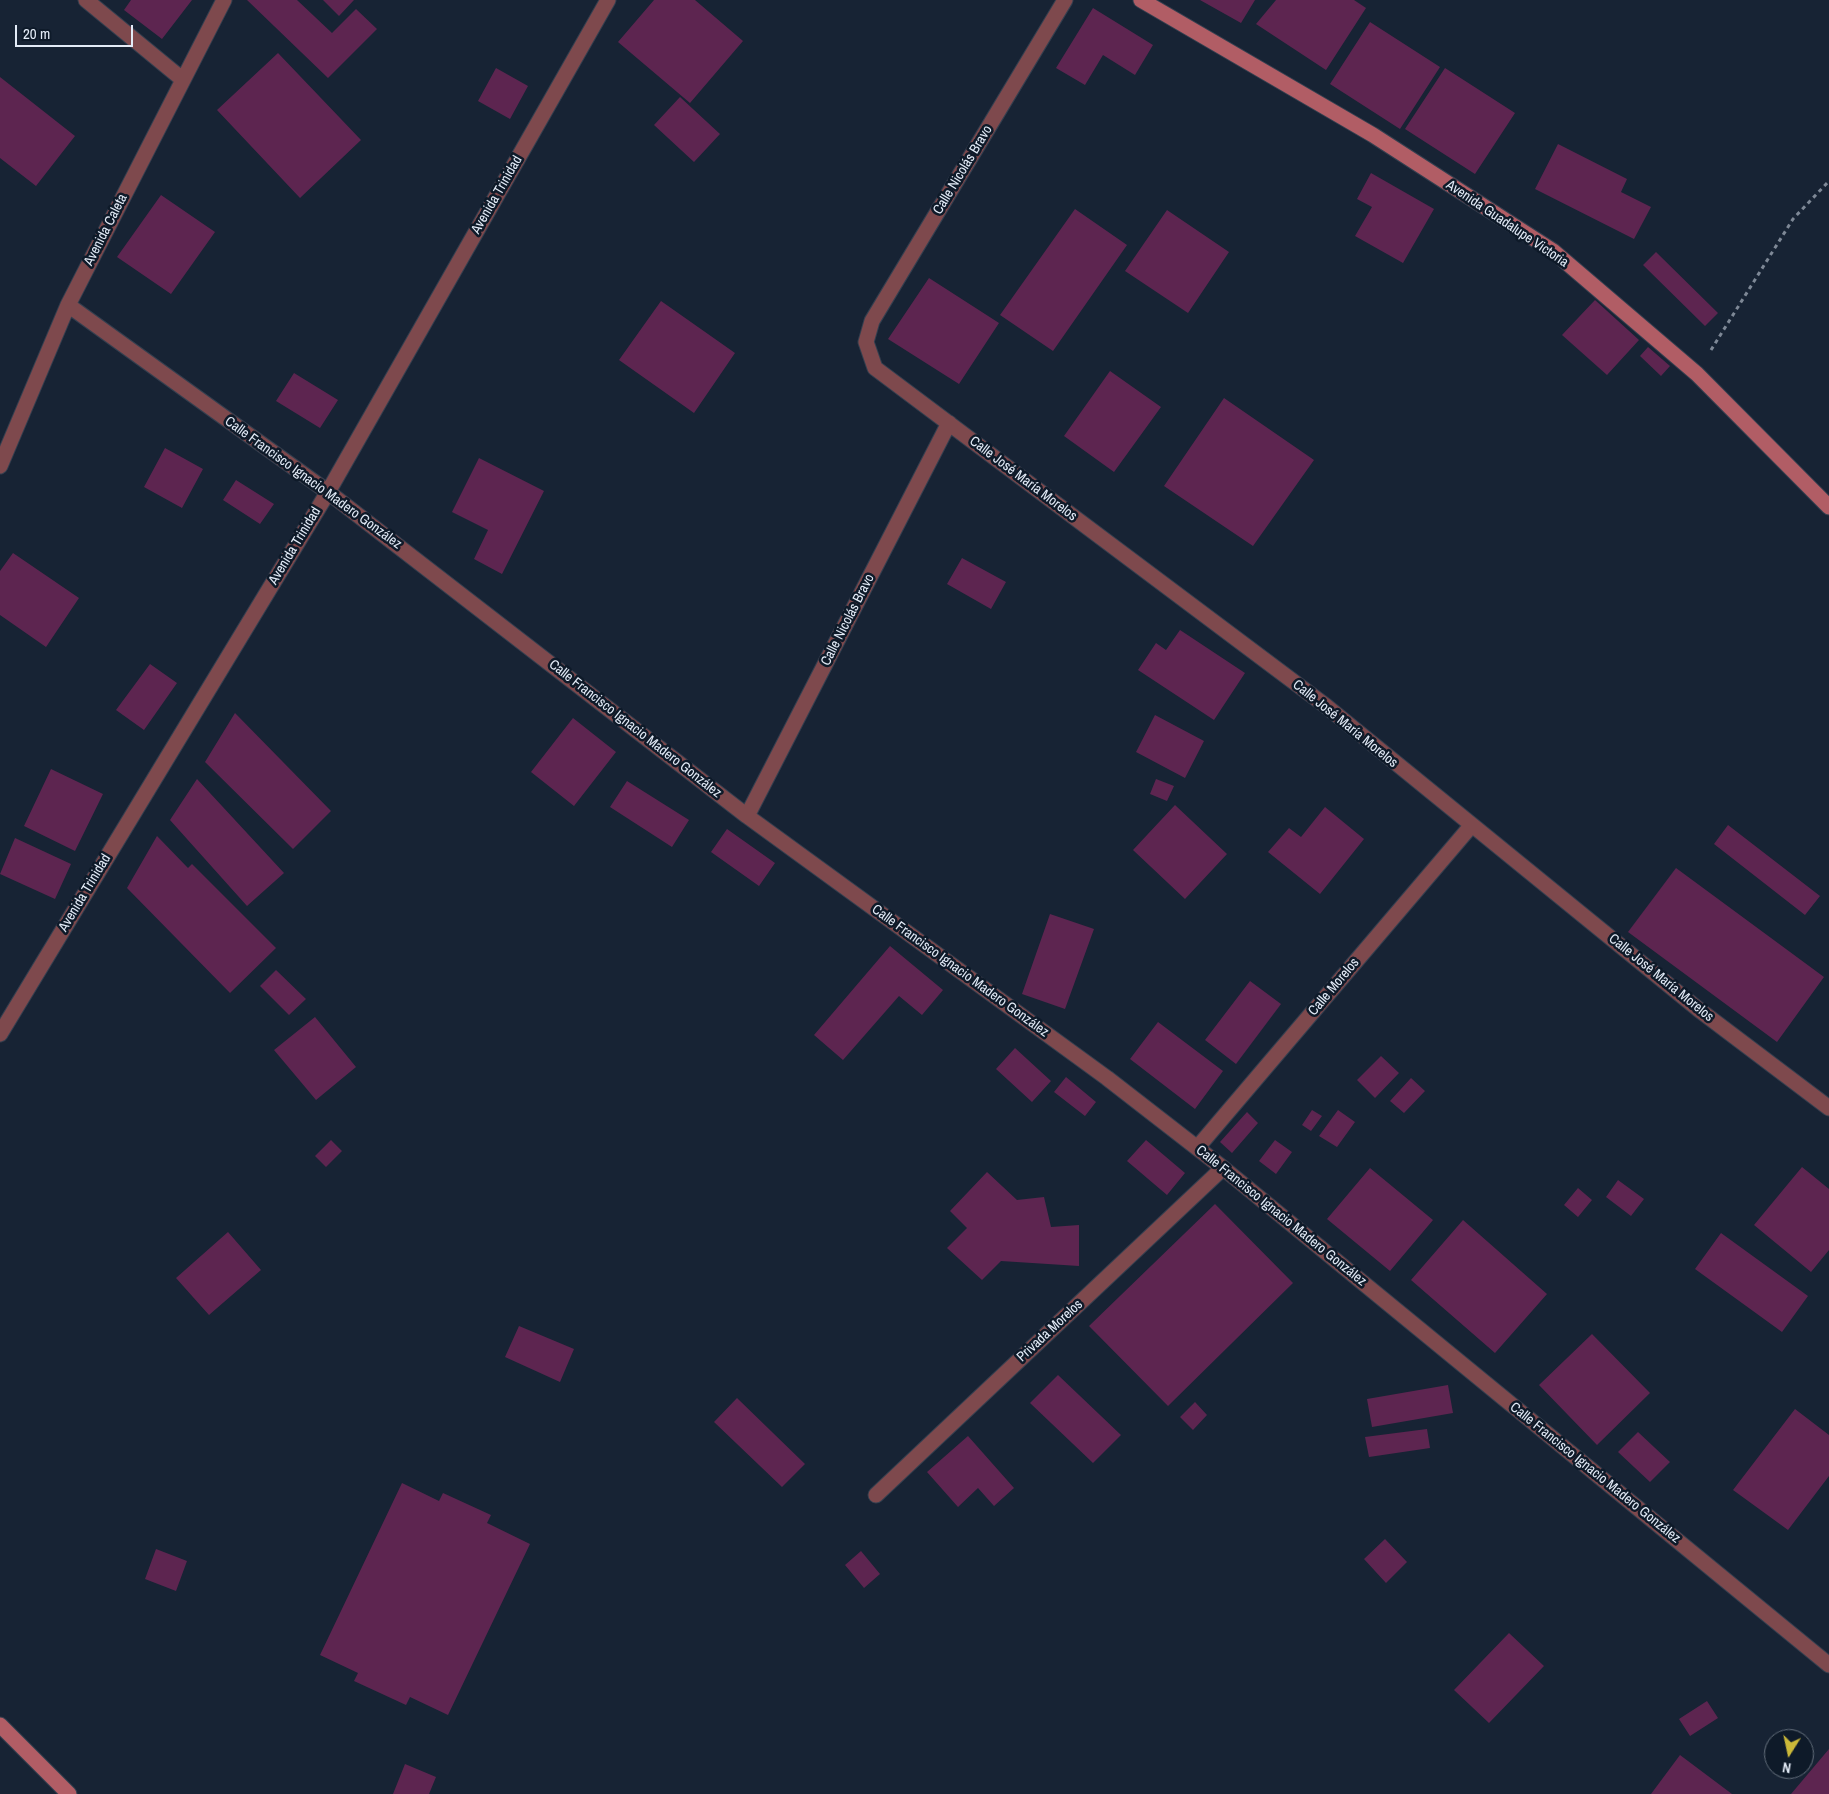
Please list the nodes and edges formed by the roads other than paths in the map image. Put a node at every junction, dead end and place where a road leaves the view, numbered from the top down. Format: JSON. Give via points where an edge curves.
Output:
{"nodes":[{"id":1,"x":86,"y":0,"type":"edge"},
{"id":2,"x":224,"y":0,"type":"edge"},
{"id":3,"x":608,"y":0,"type":"edge"},
{"id":4,"x":1065,"y":0,"type":"edge"},
{"id":5,"x":1141,"y":0,"type":"edge"},
{"id":6,"x":182,"y":79,"type":"junction"},
{"id":7,"x":68,"y":305,"type":"junction"},
{"id":8,"x":866,"y":342,"type":"joint"},
{"id":9,"x":949,"y":423,"type":"junction"},
{"id":10,"x":0,"y":466,"type":"edge"},
{"id":11,"x":328,"y":492,"type":"junction"},
{"id":12,"x":1829,"y":507,"type":"edge"},
{"id":13,"x":747,"y":816,"type":"junction"},
{"id":14,"x":1471,"y":826,"type":"junction"},
{"id":15,"x":0,"y":1034,"type":"edge"},
{"id":16,"x":1829,"y":1108,"type":"edge"},
{"id":17,"x":1197,"y":1148,"type":"junction"},
{"id":18,"x":1224,"y":1168,"type":"junction"},
{"id":19,"x":876,"y":1495,"type":"dead end"},
{"id":20,"x":1829,"y":1665,"type":"edge"},
{"id":21,"x":0,"y":1725,"type":"edge"},
{"id":22,"x":69,"y":1794,"type":"edge"}],
"edges":[{"from":1,"to":6,"type":"street"},
{"from":2,"to":6,"type":"street","name":"Avenida Caleta"},
{"from":3,"to":11,"type":"street","name":"Avenida Trinidad"},
{"from":4,"to":8,"type":"street","name":"Calle Nicolás Bravo","via":[[872,321]]},
{"from":5,"to":12,"type":"street","name":"Avenida Guadalupe Victoria","via":[[1373,135],[1552,251],[1697,374]]},
{"from":6,"to":7,"type":"street","name":"Avenida Caleta"},
{"from":7,"to":10,"type":"street","name":"Avenida Caleta"},
{"from":7,"to":11,"type":"street","name":"Calle Francisco Ignacio Madero González"},
{"from":8,"to":9,"type":"street","name":"Calle José María Morelos","via":[[875,368]]},
{"from":9,"to":13,"type":"street","name":"Calle Nicolás Bravo"},
{"from":9,"to":14,"type":"street","name":"Calle José María Morelos","via":[[1326,706]]},
{"from":11,"to":13,"type":"street","name":"Calle Francisco Ignacio Madero González"},
{"from":11,"to":15,"type":"street","name":"Avenida Trinidad"},
{"from":13,"to":17,"type":"street","name":"Calle Francisco Ignacio Madero González","via":[[1091,1066]]},
{"from":14,"to":16,"type":"street","name":"Calle José María Morelos","via":[[1698,1009]]},
{"from":14,"to":17,"type":"street","name":"Calle Morelos"},
{"from":17,"to":18,"type":"street","name":"Calle Francisco Ignacio Madero González"},
{"from":18,"to":19,"type":"street","name":"Privada Morelos"},
{"from":18,"to":20,"type":"street","name":"Calle Francisco Ignacio Madero González"},
{"from":21,"to":22,"type":"street"}]}
